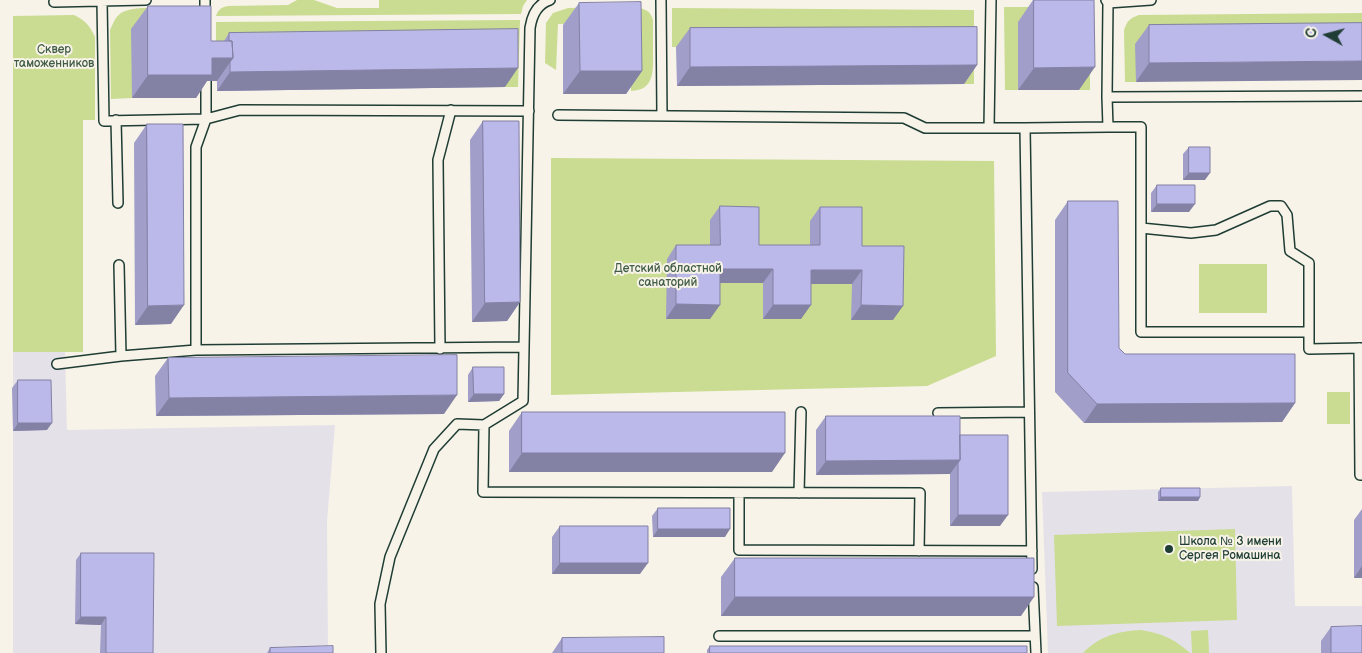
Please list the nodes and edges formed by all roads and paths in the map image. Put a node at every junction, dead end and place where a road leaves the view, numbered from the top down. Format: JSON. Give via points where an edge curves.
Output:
{"nodes":[{"id":1,"x":146,"y":0,"type":"edge"},
{"id":2,"x":205,"y":0,"type":"edge"},
{"id":3,"x":550,"y":0,"type":"edge"},
{"id":4,"x":661,"y":0,"type":"edge"},
{"id":5,"x":991,"y":0,"type":"edge"},
{"id":6,"x":1151,"y":0,"type":"edge"},
{"id":7,"x":102,"y":1,"type":"edge"},
{"id":8,"x":1107,"y":1,"type":"edge"},
{"id":9,"x":54,"y":2,"type":"dead end"},
{"id":10,"x":205,"y":28,"type":"edge"},
{"id":11,"x":206,"y":81,"type":"edge"},
{"id":12,"x":1362,"y":96,"type":"edge"},
{"id":13,"x":1107,"y":97,"type":"junction"},
{"id":14,"x":451,"y":110,"type":"junction"},
{"id":15,"x":529,"y":111,"type":"junction"},
{"id":16,"x":558,"y":115,"type":"dead end"},
{"id":17,"x":662,"y":116,"type":"junction"},
{"id":18,"x":206,"y":119,"type":"junction"},
{"id":19,"x":116,"y":120,"type":"junction"},
{"id":20,"x":1108,"y":127,"type":"junction"},
{"id":21,"x":989,"y":128,"type":"junction"},
{"id":22,"x":1025,"y":128,"type":"junction"},
{"id":23,"x":118,"y":202,"type":"dead end"},
{"id":24,"x":1141,"y":228,"type":"junction"},
{"id":25,"x":119,"y":265,"type":"dead end"},
{"id":26,"x":1309,"y":332,"type":"junction"},
{"id":27,"x":524,"y":347,"type":"junction"},
{"id":28,"x":1361,"y":348,"type":"edge"},
{"id":29,"x":440,"y":349,"type":"junction"},
{"id":30,"x":196,"y":350,"type":"junction"},
{"id":31,"x":121,"y":356,"type":"junction"},
{"id":32,"x":56,"y":364,"type":"dead end"},
{"id":33,"x":1361,"y":364,"type":"edge"},
{"id":34,"x":801,"y":412,"type":"dead end"},
{"id":35,"x":938,"y":412,"type":"dead end"},
{"id":36,"x":1029,"y":412,"type":"junction"},
{"id":37,"x":484,"y":425,"type":"junction"},
{"id":38,"x":1362,"y":475,"type":"edge"},
{"id":39,"x":739,"y":493,"type":"junction"},
{"id":40,"x":799,"y":493,"type":"junction"},
{"id":41,"x":919,"y":550,"type":"junction"},
{"id":42,"x":1032,"y":551,"type":"junction"},
{"id":43,"x":719,"y":636,"type":"dead end"},
{"id":44,"x":1035,"y":636,"type":"junction"},
{"id":45,"x":381,"y":653,"type":"edge"},
{"id":46,"x":1036,"y":653,"type":"edge"}],
"edges":[{"from":1,"to":7,"type":"lane"},
{"from":2,"to":10,"type":"lane"},
{"from":3,"to":15,"type":"lane","via":[[532,17]]},
{"from":4,"to":17,"type":"lane"},
{"from":5,"to":21,"type":"lane"},
{"from":6,"to":8,"type":"lane"},
{"from":7,"to":9,"type":"lane"},
{"from":7,"to":19,"type":"lane","via":[[104,121]]},
{"from":8,"to":13,"type":"lane"},
{"from":11,"to":18,"type":"lane"},
{"from":12,"to":13,"type":"lane"},
{"from":13,"to":20,"type":"lane"},
{"from":14,"to":15,"type":"lane"},
{"from":14,"to":18,"type":"lane","via":[[240,110]]},
{"from":14,"to":29,"type":"lane","via":[[438,160]]},
{"from":15,"to":27,"type":"lane"},
{"from":16,"to":17,"type":"lane"},
{"from":17,"to":21,"type":"lane","via":[[904,118],[925,128]]},
{"from":18,"to":19,"type":"lane"},
{"from":18,"to":30,"type":"lane","via":[[196,146]]},
{"from":19,"to":23,"type":"lane"},
{"from":20,"to":22,"type":"lane"},
{"from":20,"to":24,"type":"lane","via":[[1140,127]]},
{"from":21,"to":22,"type":"lane"},
{"from":22,"to":36,"type":"lane"},
{"from":24,"to":26,"type":"lane","via":[[1141,332]]},
{"from":24,"to":26,"type":"lane","via":[[1191,233],[1216,230],[1270,206],[1280,206],[1287,215],[1290,251],[1309,263]]},
{"from":25,"to":31,"type":"lane"},
{"from":26,"to":28,"type":"lane","via":[[1309,349]]},
{"from":27,"to":29,"type":"lane"},
{"from":27,"to":37,"type":"lane","via":[[523,402]]},
{"from":28,"to":33,"type":"lane"},
{"from":29,"to":30,"type":"lane"},
{"from":30,"to":31,"type":"lane"},
{"from":31,"to":32,"type":"lane"},
{"from":33,"to":38,"type":"lane"},
{"from":34,"to":40,"type":"lane"},
{"from":35,"to":36,"type":"lane"},
{"from":36,"to":42,"type":"lane"},
{"from":37,"to":39,"type":"lane","via":[[483,492]]},
{"from":37,"to":45,"type":"lane","via":[[457,424],[434,449],[390,557],[380,604]]},
{"from":39,"to":40,"type":"lane"},
{"from":39,"to":41,"type":"lane","via":[[739,550]]},
{"from":40,"to":41,"type":"lane","via":[[920,493]]},
{"from":41,"to":42,"type":"lane"},
{"from":42,"to":44,"type":"lane"},
{"from":43,"to":44,"type":"lane"},
{"from":44,"to":46,"type":"lane"}]}
